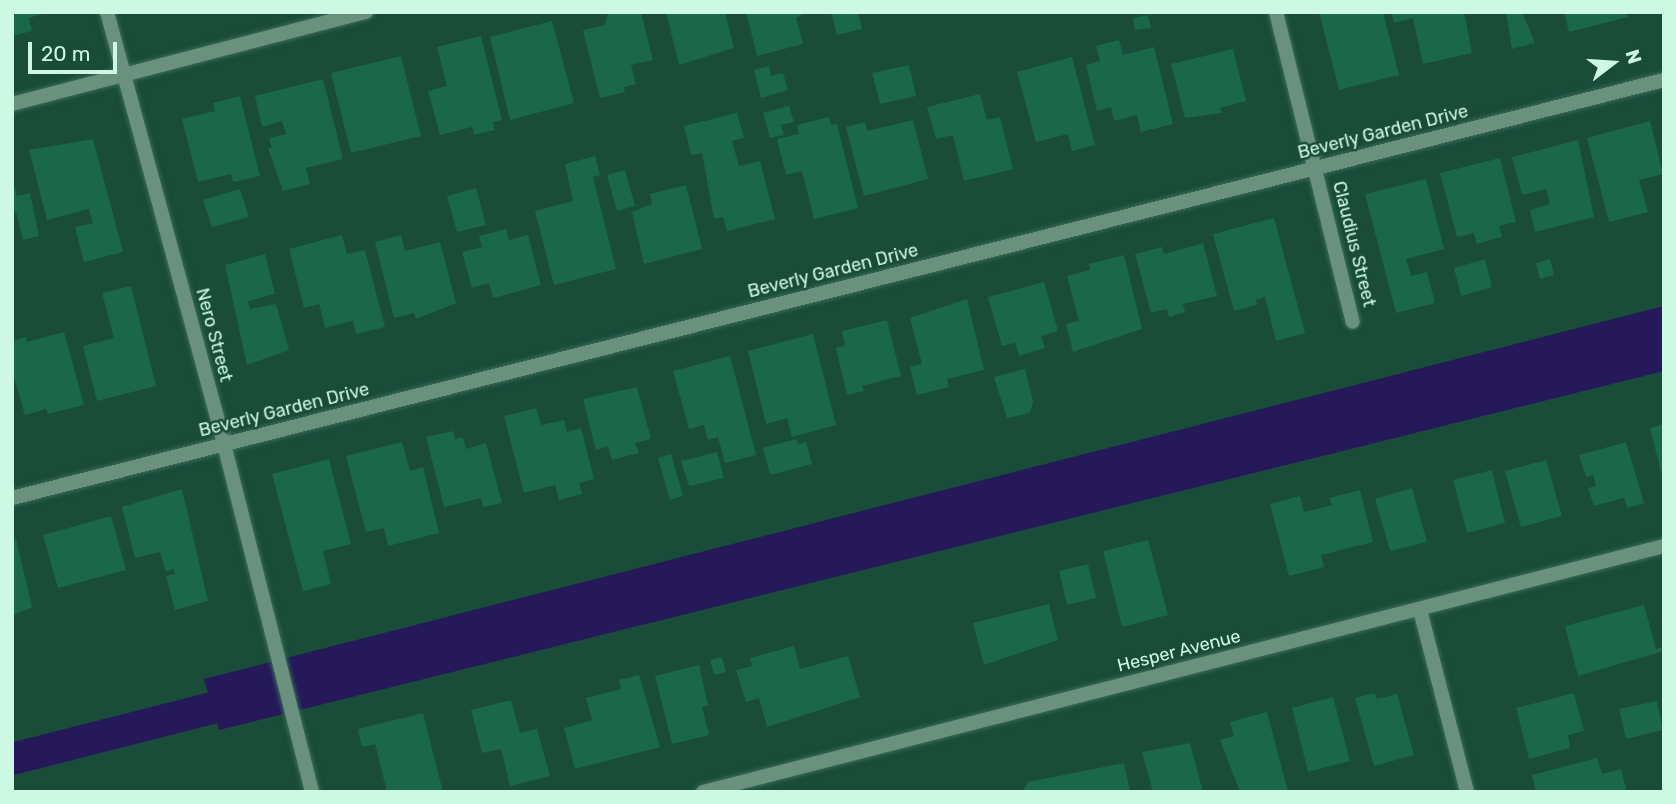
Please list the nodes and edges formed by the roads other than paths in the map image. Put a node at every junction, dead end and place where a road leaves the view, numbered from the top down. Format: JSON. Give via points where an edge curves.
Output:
{"nodes":[{"id":1,"x":107,"y":12,"type":"edge"},
{"id":2,"x":366,"y":12,"type":"edge"},
{"id":3,"x":1276,"y":12,"type":"edge"},
{"id":4,"x":123,"y":75,"type":"junction"},
{"id":5,"x":1664,"y":80,"type":"edge"},
{"id":6,"x":12,"y":104,"type":"edge"},
{"id":7,"x":1316,"y":169,"type":"junction"},
{"id":8,"x":1353,"y":321,"type":"dead end"},
{"id":9,"x":224,"y":444,"type":"junction"},
{"id":10,"x":12,"y":498,"type":"edge"},
{"id":11,"x":1664,"y":545,"type":"edge"},
{"id":12,"x":1420,"y":610,"type":"junction"},
{"id":13,"x":312,"y":792,"type":"edge"},
{"id":14,"x":703,"y":792,"type":"edge"},
{"id":15,"x":1467,"y":792,"type":"edge"}],
"edges":[{"from":1,"to":4,"type":"street","name":"Nero Street"},
{"from":2,"to":4,"type":"street"},
{"from":3,"to":7,"type":"street","name":"Claudius Street"},
{"from":4,"to":6,"type":"street"},
{"from":4,"to":9,"type":"street","name":"Nero Street"},
{"from":5,"to":7,"type":"street","name":"Beverly Garden Drive"},
{"from":7,"to":8,"type":"street","name":"Claudius Street"},
{"from":7,"to":9,"type":"street","name":"Beverly Garden Drive"},
{"from":9,"to":10,"type":"street","name":"Beverly Garden Drive"},
{"from":9,"to":13,"type":"street","name":"Nero Street"},
{"from":11,"to":12,"type":"street","name":"Hesper Avenue"},
{"from":12,"to":14,"type":"street","name":"Hesper Avenue"},
{"from":12,"to":15,"type":"street"}]}
